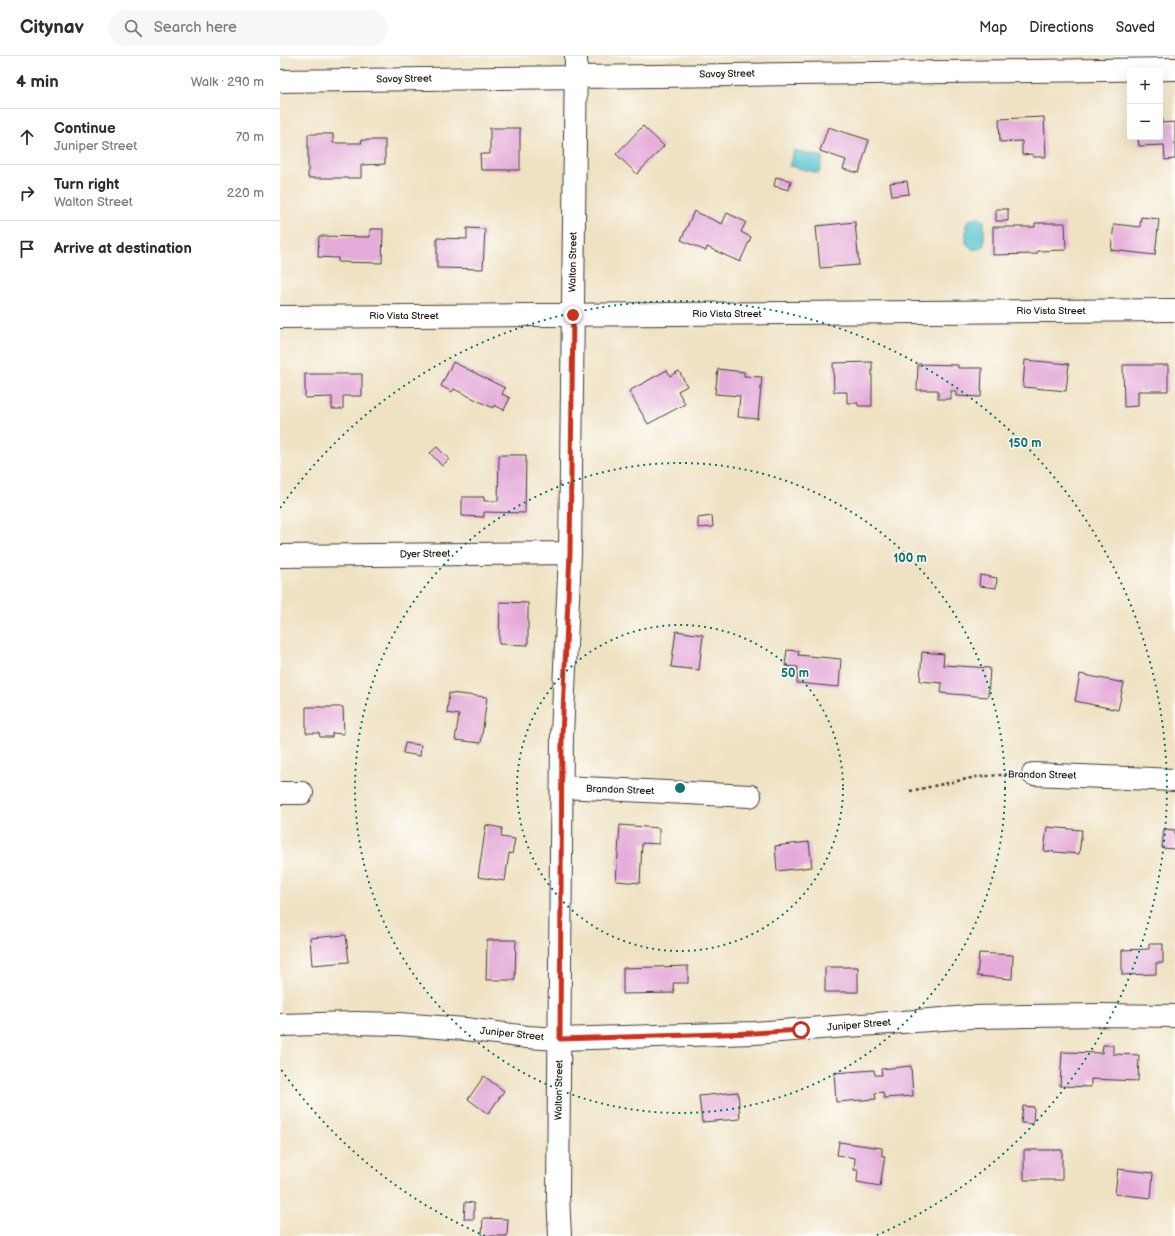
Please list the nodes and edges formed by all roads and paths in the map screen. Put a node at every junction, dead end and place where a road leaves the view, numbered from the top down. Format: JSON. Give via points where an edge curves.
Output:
{"nodes":[{"id":1,"x":576,"y":66,"type":"edge"},
{"id":2,"x":1175,"y":69,"type":"edge"},
{"id":3,"x":280,"y":81,"type":"edge"},
{"id":4,"x":1175,"y":310,"type":"edge"},
{"id":5,"x":573,"y":315,"type":"junction"},
{"id":6,"x":280,"y":317,"type":"edge"},
{"id":7,"x":570,"y":553,"type":"junction"},
{"id":8,"x":280,"y":556,"type":"edge"},
{"id":9,"x":1032,"y":774,"type":"joint"},
{"id":10,"x":1175,"y":780,"type":"edge"},
{"id":11,"x":562,"y":788,"type":"junction"},
{"id":12,"x":910,"y":791,"type":"dead end"},
{"id":13,"x":280,"y":793,"type":"edge"},
{"id":14,"x":302,"y":793,"type":"dead end"},
{"id":15,"x":750,"y":796,"type":"dead end"},
{"id":16,"x":1175,"y":1016,"type":"edge"},
{"id":17,"x":280,"y":1025,"type":"edge"},
{"id":18,"x":560,"y":1039,"type":"junction"},
{"id":19,"x":560,"y":1236,"type":"edge"}],
"edges":[{"from":1,"to":2,"type":"street","name":"Savoy Street"},
{"from":1,"to":3,"type":"street","name":"Savoy Street"},
{"from":1,"to":5,"type":"street","name":"Walton Street"},
{"from":4,"to":5,"type":"street","name":"Rio Vista Street"},
{"from":5,"to":6,"type":"street","name":"Rio Vista Street"},
{"from":5,"to":7,"type":"street","name":"Walton Street"},
{"from":7,"to":8,"type":"street","name":"Dyer Street"},
{"from":7,"to":11,"type":"street","name":"Walton Street"},
{"from":9,"to":10,"type":"street","name":"Brandon Street"},
{"from":9,"to":12,"type":"path","name":"Brandon Street","via":[[976,777]]},
{"from":11,"to":15,"type":"street","name":"Brandon Street"},
{"from":11,"to":18,"type":"street","name":"Walton Street"},
{"from":13,"to":14,"type":"street"},
{"from":16,"to":18,"type":"street","name":"Juniper Street","via":[[970,1017],[754,1033]]},
{"from":17,"to":18,"type":"street","name":"Juniper Street","via":[[399,1024],[465,1028]]},
{"from":18,"to":19,"type":"street","name":"Walton Street"}]}
